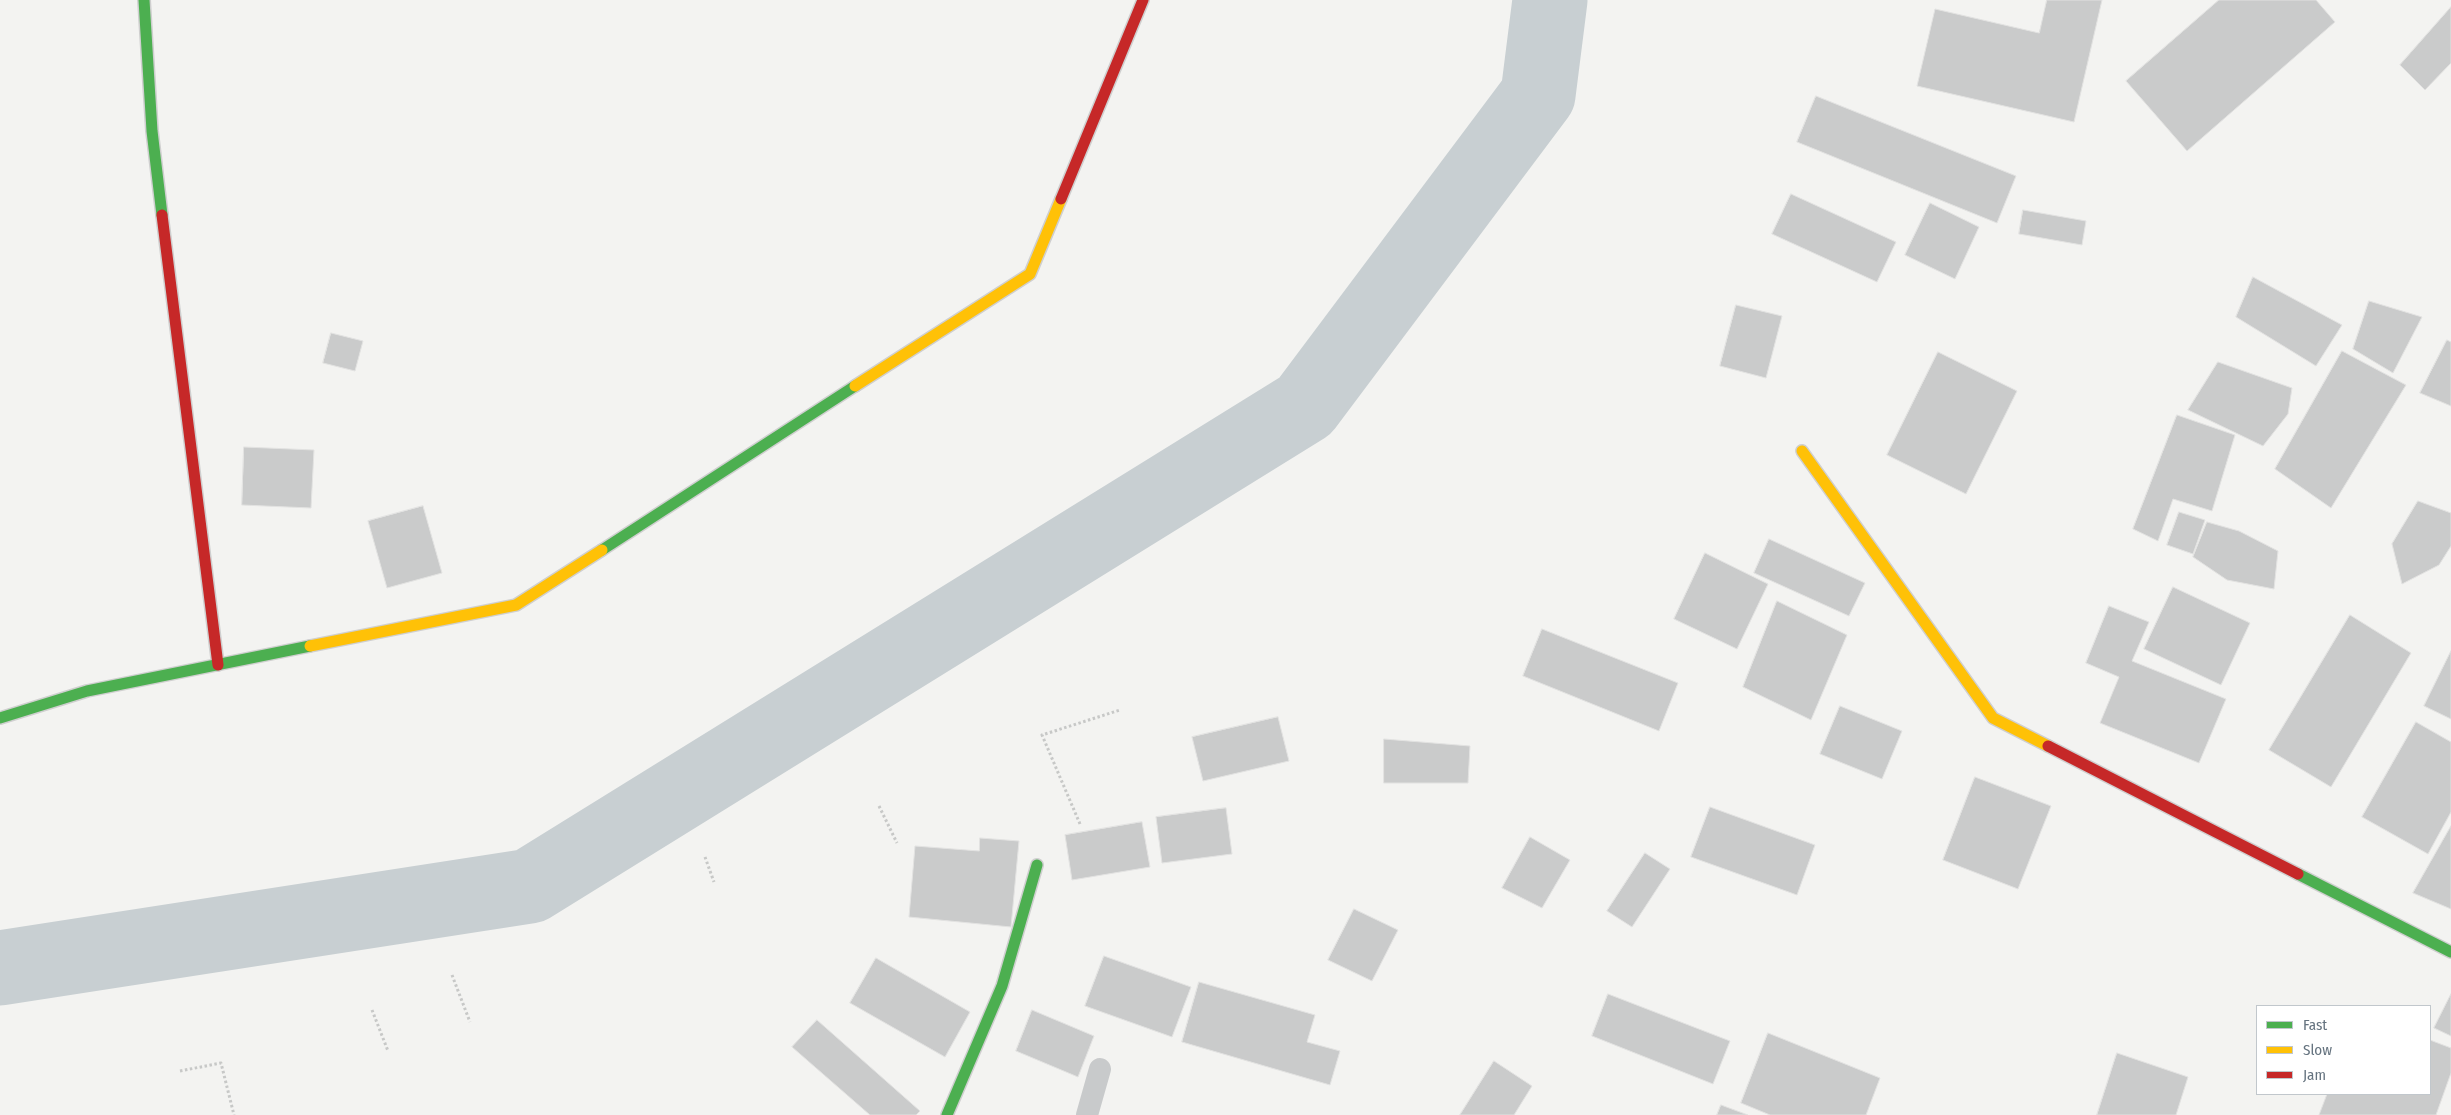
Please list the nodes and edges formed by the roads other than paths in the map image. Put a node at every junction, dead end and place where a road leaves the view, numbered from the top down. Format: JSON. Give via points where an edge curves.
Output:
{"nodes":[{"id":1,"x":144,"y":0,"type":"edge"},
{"id":2,"x":1143,"y":0,"type":"edge"},
{"id":3,"x":1802,"y":451,"type":"dead end"},
{"id":4,"x":218,"y":665,"type":"junction"},
{"id":5,"x":0,"y":718,"type":"edge"},
{"id":6,"x":1037,"y":864,"type":"dead end"},
{"id":7,"x":2451,"y":952,"type":"edge"},
{"id":8,"x":1100,"y":1069,"type":"dead end"},
{"id":9,"x":947,"y":1115,"type":"edge"},
{"id":10,"x":1087,"y":1115,"type":"edge"}],
"edges":[{"from":1,"to":4,"type":"street","via":[[152,131]]},
{"from":2,"to":4,"type":"street","via":[[1030,274],[516,605]]},
{"from":3,"to":7,"type":"street","via":[[1993,718]]},
{"from":4,"to":5,"type":"street","via":[[87,691]]},
{"from":6,"to":9,"type":"street","via":[[1002,986]]},
{"from":8,"to":10,"type":"lane"}]}
